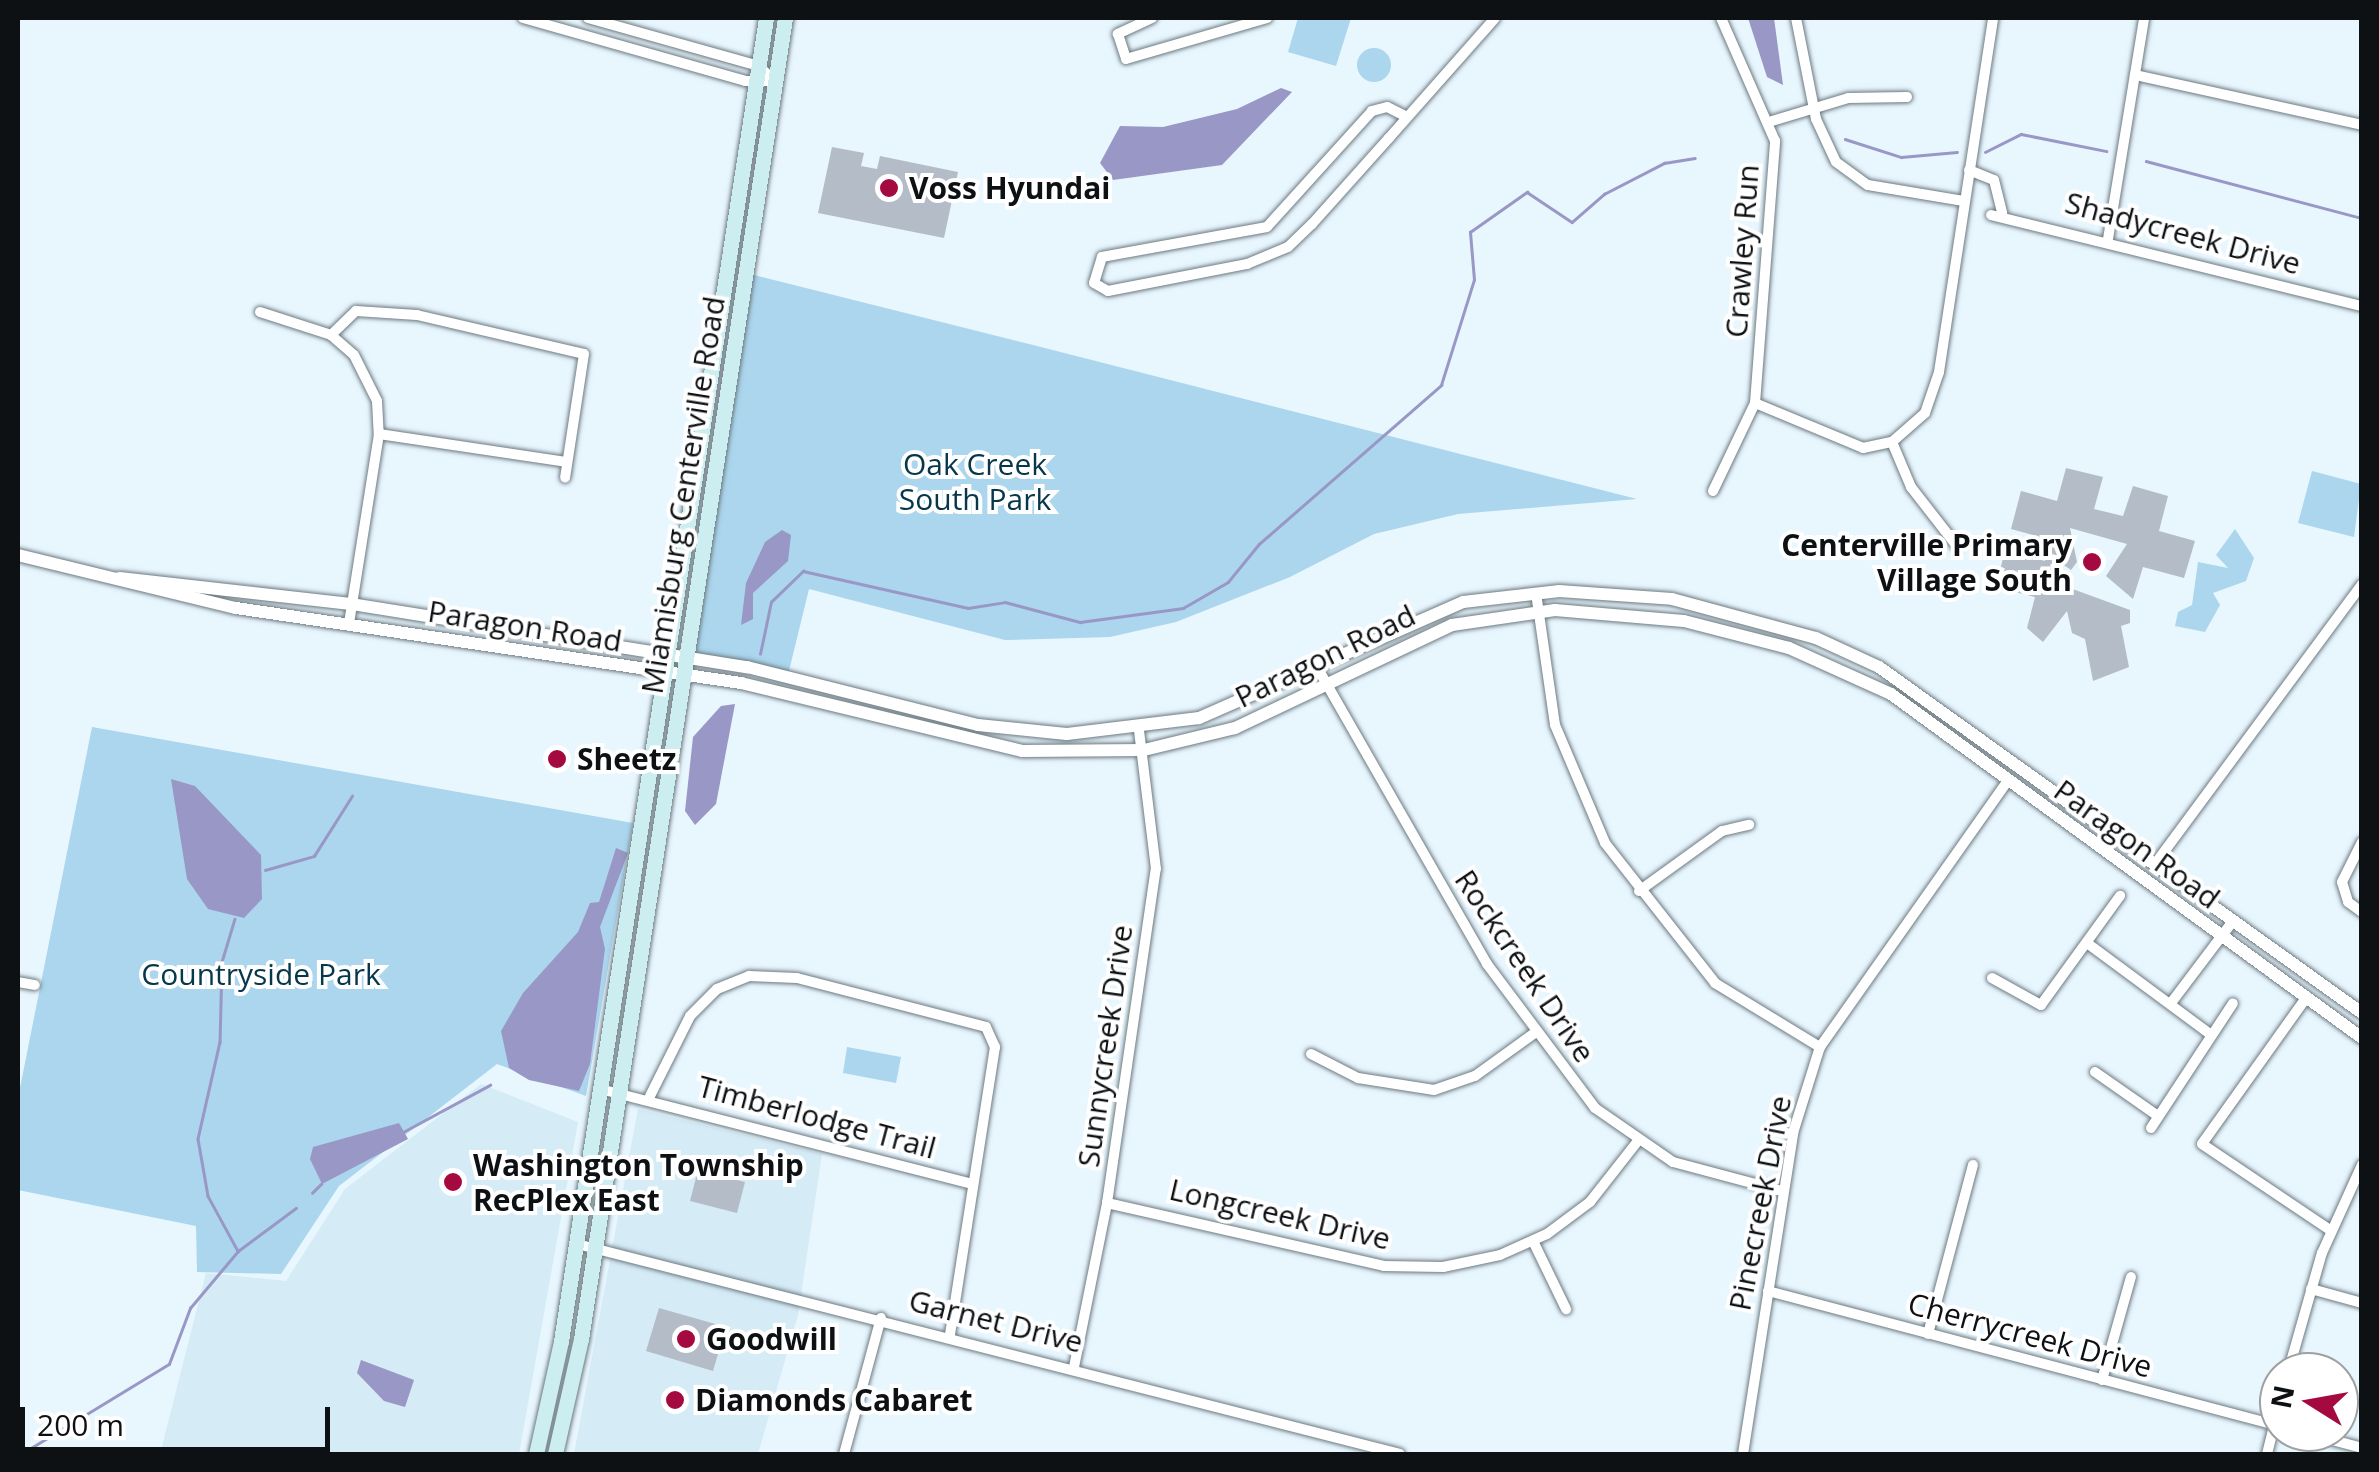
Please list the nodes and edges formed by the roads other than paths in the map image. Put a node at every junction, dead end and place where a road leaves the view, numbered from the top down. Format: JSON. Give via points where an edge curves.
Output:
{"nodes":[{"id":1,"x":523,"y":18,"type":"edge"},
{"id":2,"x":588,"y":18,"type":"edge"},
{"id":3,"x":766,"y":18,"type":"edge"},
{"id":4,"x":785,"y":18,"type":"edge"},
{"id":5,"x":1152,"y":18,"type":"edge"},
{"id":6,"x":1267,"y":18,"type":"edge"},
{"id":7,"x":1495,"y":18,"type":"edge"},
{"id":8,"x":1721,"y":18,"type":"edge"},
{"id":9,"x":1796,"y":18,"type":"edge"},
{"id":10,"x":1993,"y":18,"type":"edge"},
{"id":11,"x":2144,"y":18,"type":"edge"},
{"id":12,"x":759,"y":66,"type":"junction"},
{"id":13,"x":2135,"y":76,"type":"junction"},
{"id":14,"x":756,"y":82,"type":"junction"},
{"id":15,"x":774,"y":82,"type":"junction"},
{"id":16,"x":1906,"y":97,"type":"dead end"},
{"id":17,"x":1814,"y":109,"type":"junction"},
{"id":18,"x":1407,"y":117,"type":"junction"},
{"id":19,"x":1772,"y":121,"type":"junction"},
{"id":20,"x":2362,"y":125,"type":"edge"},
{"id":21,"x":1969,"y":170,"type":"junction"},
{"id":22,"x":1964,"y":201,"type":"junction"},
{"id":23,"x":2108,"y":239,"type":"junction"},
{"id":24,"x":2362,"y":306,"type":"edge"},
{"id":25,"x":260,"y":312,"type":"dead end"},
{"id":26,"x":330,"y":335,"type":"junction"},
{"id":27,"x":1755,"y":403,"type":"junction"},
{"id":28,"x":703,"y":420,"type":"junction"},
{"id":29,"x":722,"y":423,"type":"junction"},
{"id":30,"x":379,"y":434,"type":"junction"},
{"id":31,"x":1892,"y":442,"type":"junction"},
{"id":32,"x":566,"y":462,"type":"junction"},
{"id":33,"x":565,"y":478,"type":"dead end"},
{"id":34,"x":1712,"y":490,"type":"dead end"},
{"id":35,"x":1957,"y":546,"type":"dead end"},
{"id":36,"x":18,"y":555,"type":"edge"},
{"id":37,"x":82,"y":576,"type":"junction"},
{"id":38,"x":2362,"y":584,"type":"edge"},
{"id":39,"x":254,"y":591,"type":"junction"},
{"id":40,"x":1536,"y":592,"type":"junction"},
{"id":41,"x":352,"y":604,"type":"junction"},
{"id":42,"x":252,"y":610,"type":"junction"},
{"id":43,"x":1537,"y":612,"type":"junction"},
{"id":44,"x":349,"y":623,"type":"junction"},
{"id":45,"x":667,"y":654,"type":"junction"},
{"id":46,"x":685,"y":658,"type":"junction"},
{"id":47,"x":1318,"y":667,"type":"junction"},
{"id":48,"x":674,"y":676,"type":"junction"},
{"id":49,"x":1324,"y":686,"type":"junction"},
{"id":50,"x":1139,"y":730,"type":"junction"},
{"id":51,"x":1144,"y":750,"type":"junction"},
{"id":52,"x":2008,"y":780,"type":"junction"},
{"id":53,"x":1750,"y":825,"type":"dead end"},
{"id":54,"x":2362,"y":842,"type":"edge"},
{"id":55,"x":2155,"y":864,"type":"junction"},
{"id":56,"x":1639,"y":891,"type":"junction"},
{"id":57,"x":2120,"y":896,"type":"dead end"},
{"id":58,"x":630,"y":897,"type":"junction"},
{"id":59,"x":650,"y":900,"type":"junction"},
{"id":60,"x":2362,"y":912,"type":"edge"},
{"id":61,"x":2234,"y":920,"type":"junction"},
{"id":62,"x":2220,"y":936,"type":"junction"},
{"id":63,"x":2087,"y":943,"type":"junction"},
{"id":64,"x":1992,"y":978,"type":"dead end"},
{"id":65,"x":18,"y":982,"type":"edge"},
{"id":66,"x":35,"y":985,"type":"dead end"},
{"id":67,"x":2306,"y":998,"type":"junction"},
{"id":68,"x":2170,"y":1004,"type":"junction"},
{"id":69,"x":2233,"y":1004,"type":"dead end"},
{"id":70,"x":2362,"y":1013,"type":"edge"},
{"id":71,"x":1536,"y":1032,"type":"junction"},
{"id":72,"x":2210,"y":1034,"type":"junction"},
{"id":73,"x":2362,"y":1038,"type":"edge"},
{"id":74,"x":1820,"y":1047,"type":"junction"},
{"id":75,"x":1310,"y":1054,"type":"dead end"},
{"id":76,"x":2096,"y":1072,"type":"dead end"},
{"id":77,"x":600,"y":1088,"type":"junction"},
{"id":78,"x":620,"y":1092,"type":"junction"},
{"id":79,"x":650,"y":1096,"type":"junction"},
{"id":80,"x":2158,"y":1116,"type":"junction"},
{"id":81,"x":2150,"y":1128,"type":"dead end"},
{"id":82,"x":1638,"y":1142,"type":"junction"},
{"id":83,"x":2362,"y":1164,"type":"edge"},
{"id":84,"x":1973,"y":1166,"type":"dead end"},
{"id":85,"x":973,"y":1184,"type":"junction"},
{"id":86,"x":1782,"y":1191,"type":"junction"},
{"id":87,"x":1107,"y":1203,"type":"junction"},
{"id":88,"x":2330,"y":1230,"type":"junction"},
{"id":89,"x":1534,"y":1241,"type":"junction"},
{"id":90,"x":577,"y":1244,"type":"junction"},
{"id":91,"x":595,"y":1247,"type":"junction"},
{"id":92,"x":2130,"y":1277,"type":"dead end"},
{"id":93,"x":2311,"y":1289,"type":"junction"},
{"id":94,"x":1768,"y":1291,"type":"junction"},
{"id":95,"x":2362,"y":1302,"type":"edge"},
{"id":96,"x":1566,"y":1309,"type":"dead end"},
{"id":97,"x":881,"y":1318,"type":"junction"},
{"id":98,"x":1928,"y":1334,"type":"junction"},
{"id":99,"x":950,"y":1335,"type":"junction"},
{"id":100,"x":2294,"y":1352,"type":"edge"},
{"id":101,"x":1074,"y":1367,"type":"junction"},
{"id":102,"x":2102,"y":1380,"type":"junction"},
{"id":103,"x":2259,"y":1421,"type":"edge"},
{"id":104,"x":536,"y":1454,"type":"edge"},
{"id":105,"x":554,"y":1454,"type":"edge"},
{"id":106,"x":844,"y":1454,"type":"edge"},
{"id":107,"x":1400,"y":1454,"type":"edge"},
{"id":108,"x":1743,"y":1454,"type":"edge"}],
"edges":[{"from":1,"to":14,"type":"street"},
{"from":2,"to":12,"type":"street"},
{"from":3,"to":12,"type":"main road","name":"Miamisburg Centerville Road"},
{"from":4,"to":15,"type":"main road","name":"Miamisburg Centerville Road"},
{"from":5,"to":6,"type":"street","via":[[1118,34],[1126,59]]},
{"from":7,"to":18,"type":"street"},
{"from":8,"to":19,"type":"street","name":"Crawley Run"},
{"from":9,"to":17,"type":"street"},
{"from":10,"to":21,"type":"street"},
{"from":11,"to":13,"type":"street"},
{"from":12,"to":14,"type":"main road","name":"Miamisburg Centerville Road"},
{"from":12,"to":15,"type":"street"},
{"from":13,"to":20,"type":"street"},
{"from":13,"to":23,"type":"street"},
{"from":14,"to":15,"type":"street"},
{"from":14,"to":28,"type":"main road","name":"Miamisburg Centerville Road"},
{"from":15,"to":29,"type":"main road","name":"Miamisburg Centerville Road"},
{"from":16,"to":17,"type":"street","via":[[1864,96]]},
{"from":17,"to":19,"type":"street"},
{"from":17,"to":22,"type":"street","via":[[1828,150],[1857,180]]},
{"from":18,"to":18,"type":"street","via":[[1277,254],[1108,291],[1094,283],[1102,257],[1267,228],[1372,112],[1386,107]]},
{"from":19,"to":27,"type":"street","name":"Crawley Run"},
{"from":21,"to":22,"type":"street"},
{"from":21,"to":23,"type":"street","name":"Shadycreek Drive","via":[[1994,180],[1996,214]]},
{"from":22,"to":31,"type":"street","via":[[1936,388],[1918,424]]},
{"from":23,"to":24,"type":"street","name":"Shadycreek Drive"},
{"from":25,"to":26,"type":"street"},
{"from":26,"to":30,"type":"street","via":[[365,372]]},
{"from":26,"to":32,"type":"street","via":[[356,310],[417,315],[584,354]]},
{"from":27,"to":31,"type":"street","via":[[1838,444]]},
{"from":27,"to":34,"type":"street","name":"Crawley Run"},
{"from":28,"to":29,"type":"main road"},
{"from":28,"to":45,"type":"main road","name":"Miamisburg Centerville Road"},
{"from":29,"to":46,"type":"main road","name":"Miamisburg Centerville Road"},
{"from":30,"to":32,"type":"street"},
{"from":30,"to":41,"type":"street"},
{"from":31,"to":35,"type":"street","via":[[1912,487]]},
{"from":32,"to":33,"type":"street"},
{"from":36,"to":37,"type":"street","name":"Paragon Road"},
{"from":37,"to":39,"type":"street","name":"Paragon Road"},
{"from":37,"to":42,"type":"street","name":"Paragon Road"},
{"from":38,"to":55,"type":"street"},
{"from":39,"to":41,"type":"street","name":"Paragon Road"},
{"from":39,"to":42,"type":"street"},
{"from":40,"to":43,"type":"street"},
{"from":40,"to":47,"type":"street","name":"Paragon Road","via":[[1432,612]]},
{"from":40,"to":55,"type":"street","name":"Paragon Road","via":[[1672,599],[1846,650],[1926,698]]},
{"from":41,"to":44,"type":"street"},
{"from":41,"to":45,"type":"street","name":"Paragon Road"},
{"from":42,"to":44,"type":"street","name":"Paragon Road"},
{"from":43,"to":49,"type":"street","name":"Paragon Road","via":[[1426,633]]},
{"from":43,"to":52,"type":"street","name":"Paragon Road","via":[[1649,614],[1806,654],[1891,694]]},
{"from":43,"to":56,"type":"street","via":[[1560,741],[1586,807]]},
{"from":44,"to":48,"type":"street","name":"Paragon Road"},
{"from":45,"to":46,"type":"street","name":"Paragon Road"},
{"from":45,"to":48,"type":"main road","name":"Miamisburg Centerville Road"},
{"from":46,"to":48,"type":"main road","name":"Miamisburg Centerville Road"},
{"from":46,"to":50,"type":"street","name":"Paragon Road","via":[[978,724],[1067,734]]},
{"from":47,"to":49,"type":"street","name":"Rockcreek Drive"},
{"from":47,"to":50,"type":"street","name":"Paragon Road","via":[[1199,718]]},
{"from":48,"to":51,"type":"street","name":"Paragon Road","via":[[755,687],[990,748]]},
{"from":48,"to":58,"type":"main road","name":"Miamisburg Centerville Road"},
{"from":48,"to":59,"type":"main road","name":"Miamisburg Centerville Road"},
{"from":49,"to":51,"type":"street","name":"Paragon Road","via":[[1235,728]]},
{"from":49,"to":71,"type":"street","name":"Rockcreek Drive","via":[[1487,964]]},
{"from":50,"to":51,"type":"street","name":"Sunnycreek Drive"},
{"from":51,"to":87,"type":"street","name":"Sunnycreek Drive","via":[[1156,868]]},
{"from":52,"to":62,"type":"street","name":"Paragon Road"},
{"from":52,"to":74,"type":"street","name":"Pinecreek Drive"},
{"from":53,"to":56,"type":"street","via":[[1722,832]]},
{"from":54,"to":60,"type":"street","via":[[2342,882],[2348,902]]},
{"from":55,"to":61,"type":"street","name":"Paragon Road"},
{"from":56,"to":74,"type":"street","via":[[1715,983]]},
{"from":57,"to":63,"type":"street"},
{"from":58,"to":59,"type":"main road"},
{"from":58,"to":77,"type":"main road","name":"Miamisburg Centerville Road"},
{"from":59,"to":78,"type":"main road","name":"Miamisburg Centerville Road"},
{"from":61,"to":62,"type":"street"},
{"from":61,"to":70,"type":"street","name":"Paragon Road"},
{"from":62,"to":67,"type":"street","name":"Paragon Road"},
{"from":62,"to":68,"type":"street"},
{"from":63,"to":64,"type":"street","via":[[2040,1005]]},
{"from":63,"to":68,"type":"street"},
{"from":65,"to":66,"type":"street"},
{"from":67,"to":73,"type":"street","name":"Paragon Road"},
{"from":67,"to":88,"type":"street","via":[[2202,1144]]},
{"from":68,"to":72,"type":"street"},
{"from":69,"to":72,"type":"street"},
{"from":71,"to":75,"type":"street","via":[[1475,1076],[1434,1090],[1358,1078]]},
{"from":71,"to":82,"type":"street","name":"Rockcreek Drive","via":[[1595,1108]]},
{"from":72,"to":80,"type":"street"},
{"from":74,"to":86,"type":"street","name":"Pinecreek Drive"},
{"from":76,"to":80,"type":"street"},
{"from":77,"to":78,"type":"street","name":"Timberlodge Trail"},
{"from":77,"to":90,"type":"main road","name":"Miamisburg Centerville Road"},
{"from":78,"to":79,"type":"street","name":"Timberlodge Trail"},
{"from":78,"to":91,"type":"main road","name":"Miamisburg Centerville Road"},
{"from":79,"to":85,"type":"street","name":"Timberlodge Trail"},
{"from":79,"to":85,"type":"street","name":"Timberlodge Trail","via":[[690,1016],[716,989],[749,976],[797,978],[980,1024],[995,1048]]},
{"from":80,"to":81,"type":"street"},
{"from":82,"to":86,"type":"street","name":"Rockcreek Drive","via":[[1694,1171]]},
{"from":82,"to":89,"type":"street","name":"Longcreek Drive","via":[[1590,1202]]},
{"from":83,"to":88,"type":"street"},
{"from":84,"to":98,"type":"street"},
{"from":85,"to":99,"type":"street","name":"Timberlodge Trail"},
{"from":86,"to":94,"type":"street","name":"Pinecreek Drive"},
{"from":87,"to":89,"type":"street","name":"Longcreek Drive","via":[[1384,1266],[1472,1262]]},
{"from":87,"to":101,"type":"street","name":"Sunnycreek Drive"},
{"from":88,"to":93,"type":"street"},
{"from":89,"to":96,"type":"street"},
{"from":90,"to":91,"type":"street","name":"Garnet Drive"},
{"from":90,"to":104,"type":"main road","name":"Miamisburg Centerville Road"},
{"from":91,"to":97,"type":"street","name":"Garnet Drive"},
{"from":91,"to":105,"type":"main road","name":"Miamisburg Centerville Road"},
{"from":92,"to":102,"type":"street"},
{"from":93,"to":95,"type":"street"},
{"from":93,"to":100,"type":"street"},
{"from":94,"to":98,"type":"street","name":"Cherrycreek Drive"},
{"from":94,"to":108,"type":"street","name":"Pinecreek Drive"},
{"from":97,"to":99,"type":"street","name":"Garnet Drive"},
{"from":97,"to":106,"type":"street"},
{"from":98,"to":102,"type":"street","name":"Cherrycreek Drive"},
{"from":99,"to":101,"type":"street","name":"Garnet Drive"},
{"from":101,"to":107,"type":"street","name":"Garnet Drive"},
{"from":102,"to":103,"type":"street","name":"Cherrycreek Drive"}]}
